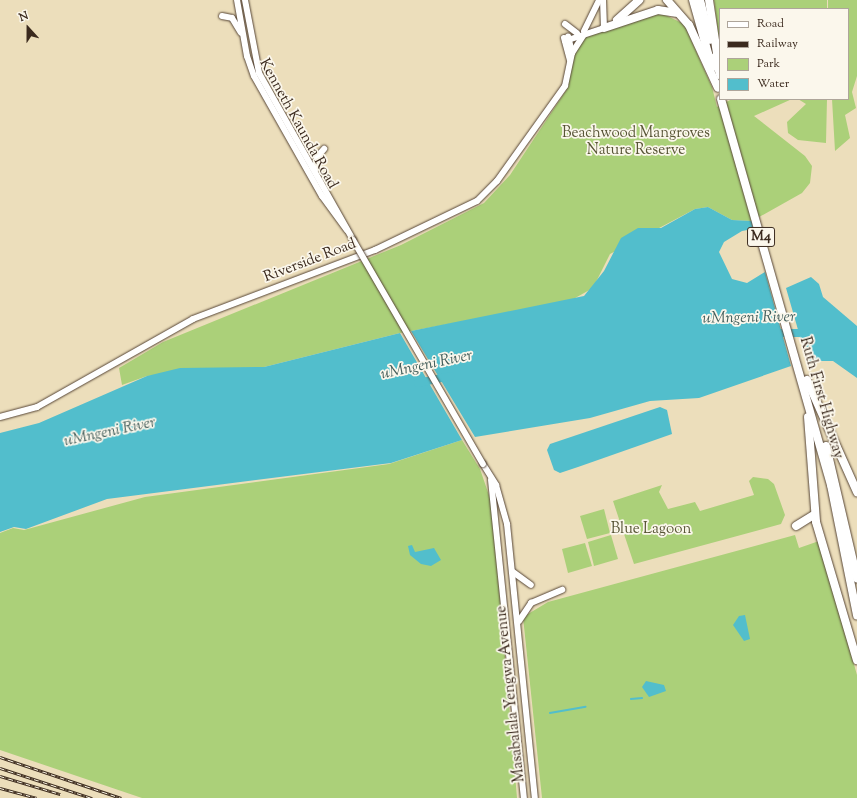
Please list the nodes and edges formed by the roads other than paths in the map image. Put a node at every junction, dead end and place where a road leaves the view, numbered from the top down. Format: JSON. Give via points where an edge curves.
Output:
{"nodes":[{"id":1,"x":237,"y":0,"type":"edge"},
{"id":2,"x":245,"y":0,"type":"edge"},
{"id":3,"x":599,"y":0,"type":"edge"},
{"id":4,"x":604,"y":0,"type":"edge"},
{"id":5,"x":639,"y":0,"type":"edge"},
{"id":6,"x":667,"y":0,"type":"edge"},
{"id":7,"x":693,"y":0,"type":"edge"},
{"id":8,"x":700,"y":0,"type":"edge"},
{"id":9,"x":709,"y":0,"type":"edge"},
{"id":10,"x":677,"y":13,"type":"junction"},
{"id":11,"x":222,"y":16,"type":"dead end"},
{"id":12,"x":564,"y":24,"type":"dead end"},
{"id":13,"x":604,"y":26,"type":"junction"},
{"id":14,"x":585,"y":32,"type":"junction"},
{"id":15,"x":576,"y":33,"type":"junction"},
{"id":16,"x":243,"y":38,"type":"junction"},
{"id":17,"x":567,"y":39,"type":"junction"},
{"id":18,"x":572,"y":53,"type":"junction"},
{"id":19,"x":571,"y":63,"type":"junction"},
{"id":20,"x":719,"y":65,"type":"edge"},
{"id":21,"x":719,"y":71,"type":"edge"},
{"id":22,"x":719,"y":90,"type":"edge"},
{"id":23,"x":719,"y":91,"type":"edge"},
{"id":24,"x":722,"y":100,"type":"edge"},
{"id":25,"x":727,"y":100,"type":"edge"},
{"id":26,"x":324,"y":149,"type":"dead end"},
{"id":27,"x":315,"y":170,"type":"junction"},
{"id":28,"x":347,"y":230,"type":"junction"},
{"id":29,"x":804,"y":376,"type":"junction"},
{"id":30,"x":814,"y":415,"type":"junction"},
{"id":31,"x":0,"y":417,"type":"edge"},
{"id":32,"x":819,"y":431,"type":"junction"},
{"id":33,"x":491,"y":479,"type":"junction"},
{"id":34,"x":857,"y":492,"type":"edge"},
{"id":35,"x":815,"y":514,"type":"junction"},
{"id":36,"x":843,"y":524,"type":"junction"},
{"id":37,"x":796,"y":526,"type":"dead end"},
{"id":38,"x":512,"y":571,"type":"junction"},
{"id":39,"x":857,"y":578,"type":"edge"},
{"id":40,"x":531,"y":585,"type":"dead end"},
{"id":41,"x":514,"y":587,"type":"joint"},
{"id":42,"x":504,"y":588,"type":"joint"},
{"id":43,"x":562,"y":590,"type":"dead end"},
{"id":44,"x":857,"y":615,"type":"edge"},
{"id":45,"x":518,"y":625,"type":"junction"},
{"id":46,"x":857,"y":660,"type":"edge"},
{"id":47,"x":524,"y":798,"type":"edge"},
{"id":48,"x":535,"y":798,"type":"edge"}],
"edges":[{"from":1,"to":16,"type":"main road","name":"Kenneth Kaunda Road"},
{"from":2,"to":27,"type":"main road","name":"Kenneth Kaunda Road","via":[[257,69]]},
{"from":3,"to":14,"type":"main road"},
{"from":4,"to":13,"type":"main road"},
{"from":5,"to":13,"type":"highway","via":[[625,15]]},
{"from":6,"to":10,"type":"highway"},
{"from":7,"to":22,"type":"highway","name":"Ruth First Highway","number":"M4"},
{"from":8,"to":21,"type":"highway"},
{"from":9,"to":20,"type":"highway"},
{"from":10,"to":13,"type":"highway","via":[[658,10]]},
{"from":10,"to":23,"type":"highway","via":[[689,25]]},
{"from":11,"to":16,"type":"main road","via":[[234,19]]},
{"from":12,"to":15,"type":"main road"},
{"from":13,"to":14,"type":"main road"},
{"from":14,"to":15,"type":"main road"},
{"from":14,"to":17,"type":"main road"},
{"from":14,"to":18,"type":"main road"},
{"from":15,"to":17,"type":"main road"},
{"from":16,"to":28,"type":"main road","name":"Kenneth Kaunda Road","via":[[254,76],[322,196]]},
{"from":17,"to":18,"type":"main road","name":"Riverside Road"},
{"from":17,"to":19,"type":"main road","name":"Riverside Road"},
{"from":18,"to":19,"type":"main road","name":"Riverside Road"},
{"from":19,"to":31,"type":"main road","name":"Riverside Road","via":[[565,86],[498,181],[477,201],[375,250],[188,322],[37,407]]},
{"from":24,"to":29,"type":"highway","name":"Ruth First Highway","number":"M4"},
{"from":25,"to":29,"type":"highway","name":"Ruth First Highway","number":"M4"},
{"from":26,"to":27,"type":"main road","via":[[317,157]]},
{"from":27,"to":28,"type":"main road","name":"Kenneth Kaunda Road"},
{"from":28,"to":33,"type":"main road","name":"Kenneth Kaunda Road","bridge":true},
{"from":29,"to":30,"type":"highway"},
{"from":29,"to":30,"type":"highway"},
{"from":30,"to":32,"type":"highway"},
{"from":30,"to":32,"type":"highway"},
{"from":32,"to":34,"type":"highway"},
{"from":32,"to":35,"type":"highway"},
{"from":32,"to":36,"type":"highway","name":"Ruth First Highway"},
{"from":33,"to":38,"type":"main road","name":"Kenneth Kaunda Road","via":[[504,511]]},
{"from":33,"to":42,"type":"main road","name":"Kenneth Kaunda Road"},
{"from":35,"to":37,"type":"highway"},
{"from":35,"to":46,"type":"highway"},
{"from":36,"to":39,"type":"highway","name":"Ruth First Highway"},
{"from":36,"to":44,"type":"highway","name":"Ruth First Highway"},
{"from":38,"to":40,"type":"main road","via":[[521,581]]},
{"from":38,"to":41,"type":"main road","name":"Kenneth Kaunda Road"},
{"from":41,"to":45,"type":"main road","name":"Masabalala Yengwa Avenue"},
{"from":42,"to":47,"type":"main road","name":"Masabalala Yengwa Avenue"},
{"from":43,"to":45,"type":"main road","via":[[531,603],[522,612]]},
{"from":45,"to":48,"type":"main road","name":"Masabalala Yengwa Avenue"}]}
